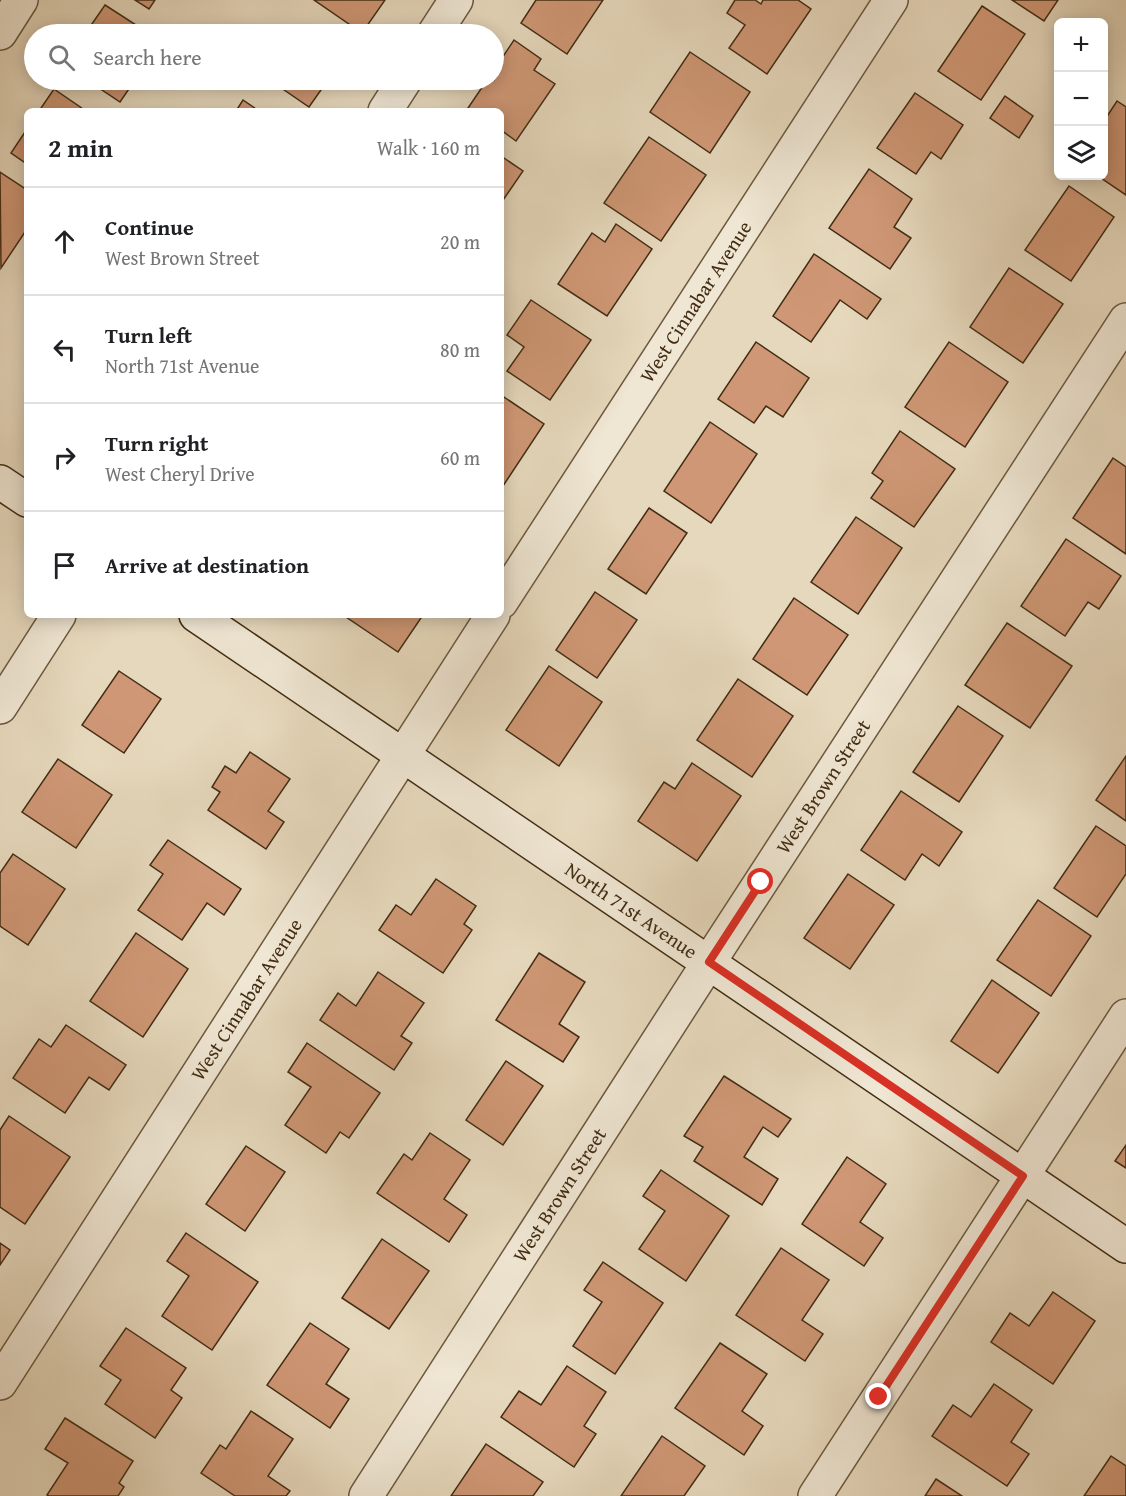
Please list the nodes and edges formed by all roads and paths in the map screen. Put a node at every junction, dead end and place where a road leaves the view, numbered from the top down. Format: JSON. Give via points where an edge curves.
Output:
{"nodes":[{"id":1,"x":21,"y":0,"type":"edge"},
{"id":2,"x":456,"y":0,"type":"edge"},
{"id":3,"x":891,"y":0,"type":"edge"},
{"id":4,"x":440,"y":24,"type":"edge"},
{"id":5,"x":0,"y":33,"type":"edge"},
{"id":6,"x":399,"y":90,"type":"edge"},
{"id":7,"x":387,"y":108,"type":"edge"},
{"id":8,"x":1126,"y":320,"type":"edge"},
{"id":9,"x":0,"y":482,"type":"edge"},
{"id":10,"x":24,"y":498,"type":"edge"},
{"id":11,"x":504,"y":597,"type":"edge"},
{"id":12,"x":57,"y":618,"type":"edge"},
{"id":13,"x":200,"y":618,"type":"edge"},
{"id":14,"x":491,"y":618,"type":"edge"},
{"id":15,"x":0,"y":707,"type":"edge"},
{"id":16,"x":402,"y":755,"type":"junction"},
{"id":17,"x":709,"y":962,"type":"junction"},
{"id":18,"x":1126,"y":1016,"type":"edge"},
{"id":19,"x":1023,"y":1176,"type":"junction"},
{"id":20,"x":1126,"y":1246,"type":"edge"},
{"id":21,"x":0,"y":1383,"type":"edge"},
{"id":22,"x":366,"y":1496,"type":"edge"},
{"id":23,"x":815,"y":1496,"type":"edge"}],
"edges":[{"from":1,"to":5,"type":"street"},
{"from":2,"to":4,"type":"street"},
{"from":3,"to":11,"type":"street","name":"West Cinnabar Avenue"},
{"from":6,"to":7,"type":"street"},
{"from":8,"to":17,"type":"street","name":"West Brown Street"},
{"from":9,"to":10,"type":"street"},
{"from":12,"to":15,"type":"street"},
{"from":13,"to":16,"type":"street","name":"North 71st Avenue"},
{"from":14,"to":16,"type":"street","name":"West Cinnabar Avenue"},
{"from":16,"to":17,"type":"street","name":"North 71st Avenue"},
{"from":16,"to":21,"type":"street","name":"West Cinnabar Avenue"},
{"from":17,"to":19,"type":"street","name":"North 71st Avenue"},
{"from":17,"to":22,"type":"street","name":"West Brown Street"},
{"from":18,"to":19,"type":"street"},
{"from":19,"to":20,"type":"street","name":"North 71st Avenue"},
{"from":19,"to":23,"type":"street"}]}
